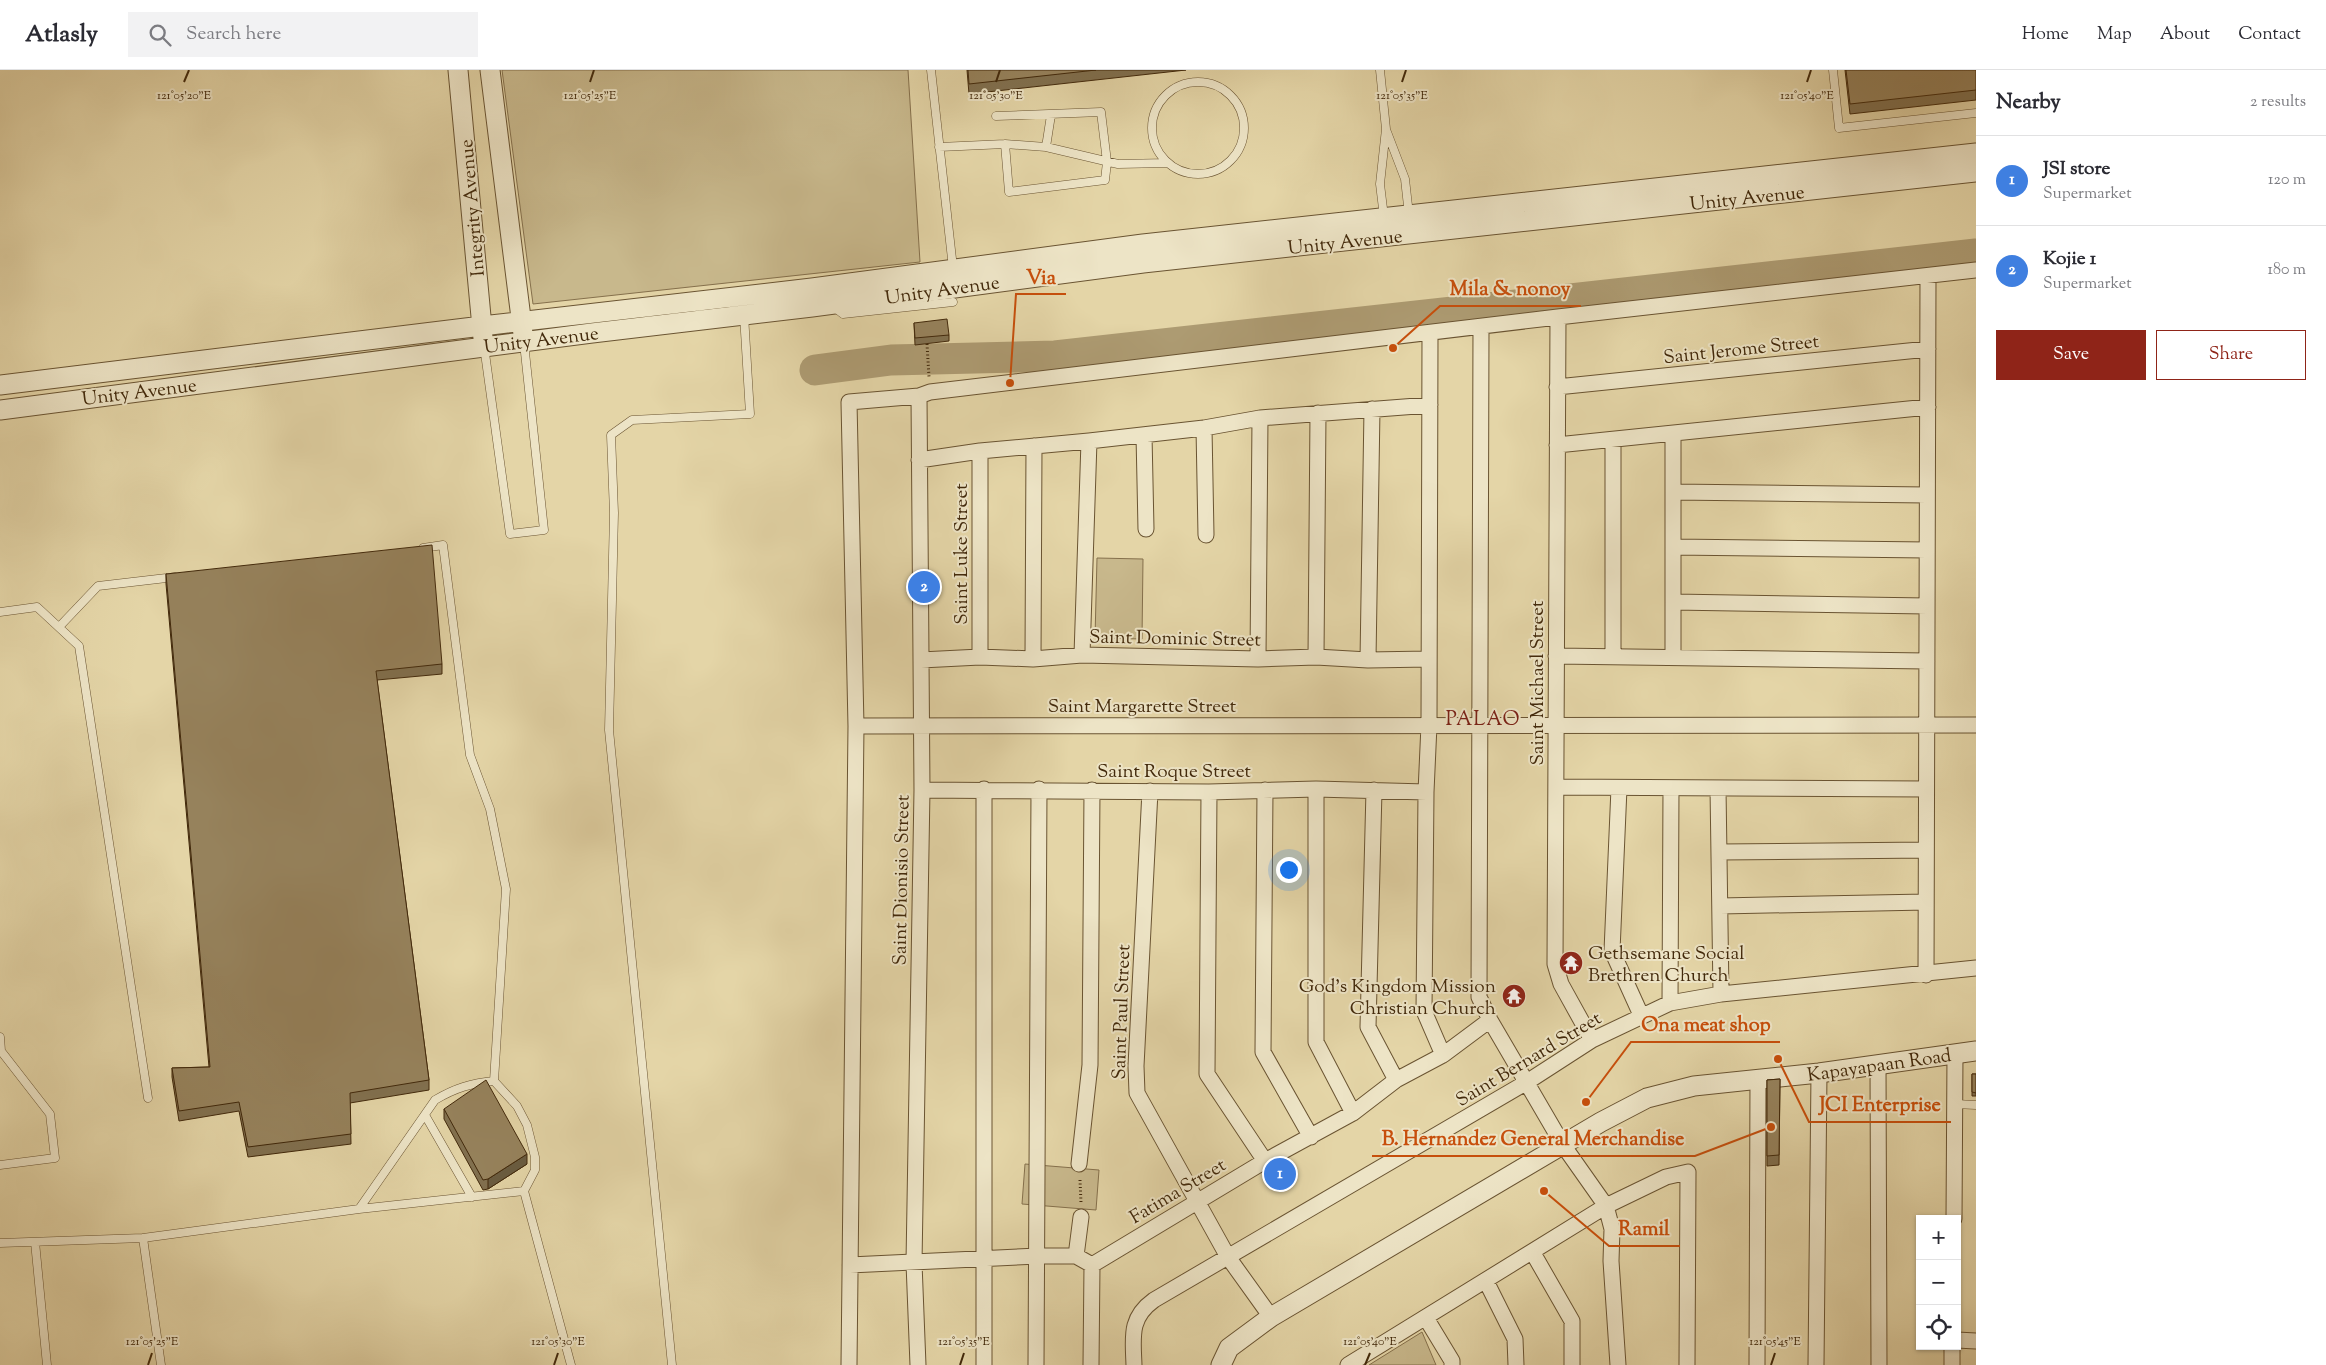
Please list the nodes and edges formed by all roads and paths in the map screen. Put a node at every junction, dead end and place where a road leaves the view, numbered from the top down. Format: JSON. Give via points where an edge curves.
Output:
{"nodes":[{"id":1,"x":458,"y":70,"type":"edge"},
{"id":2,"x":490,"y":70,"type":"edge"},
{"id":3,"x":931,"y":70,"type":"edge"},
{"id":4,"x":1380,"y":70,"type":"edge"},
{"id":5,"x":1832,"y":70,"type":"edge"},
{"id":6,"x":1976,"y":113,"type":"edge"},
{"id":7,"x":1051,"y":115,"type":"junction"},
{"id":8,"x":996,"y":116,"type":"dead end"},
{"id":9,"x":1386,"y":130,"type":"junction"},
{"id":10,"x":1005,"y":144,"type":"junction"},
{"id":11,"x":939,"y":147,"type":"junction"},
{"id":12,"x":1046,"y":147,"type":"junction"},
{"id":13,"x":1976,"y":153,"type":"edge"},
{"id":14,"x":1107,"y":162,"type":"junction"},
{"id":15,"x":1167,"y":163,"type":"junction"},
{"id":16,"x":1976,"y":172,"type":"edge"},
{"id":17,"x":1410,"y":225,"type":"junction"},
{"id":18,"x":1385,"y":228,"type":"junction"},
{"id":19,"x":953,"y":268,"type":"junction"},
{"id":20,"x":1976,"y":270,"type":"edge"},
{"id":21,"x":1928,"y":276,"type":"junction"},
{"id":22,"x":953,"y":302,"type":"dead end"},
{"id":23,"x":830,"y":304,"type":"junction"},
{"id":24,"x":744,"y":315,"type":"junction"},
{"id":25,"x":1558,"y":317,"type":"junction"},
{"id":26,"x":522,"y":321,"type":"junction"},
{"id":27,"x":482,"y":326,"type":"junction"},
{"id":28,"x":1481,"y":327,"type":"junction"},
{"id":29,"x":1430,"y":334,"type":"junction"},
{"id":30,"x":524,"y":342,"type":"junction"},
{"id":31,"x":927,"y":344,"type":"edge"},
{"id":32,"x":484,"y":346,"type":"junction"},
{"id":33,"x":1928,"y":349,"type":"junction"},
{"id":34,"x":928,"y":374,"type":"dead end"},
{"id":35,"x":0,"y":385,"type":"edge"},
{"id":36,"x":1557,"y":387,"type":"junction"},
{"id":37,"x":919,"y":396,"type":"junction"},
{"id":38,"x":1430,"y":405,"type":"junction"},
{"id":39,"x":1928,"y":408,"type":"junction"},
{"id":40,"x":1372,"y":409,"type":"junction"},
{"id":41,"x":0,"y":410,"type":"edge"},
{"id":42,"x":1318,"y":413,"type":"junction"},
{"id":43,"x":1260,"y":418,"type":"junction"},
{"id":44,"x":1204,"y":428,"type":"junction"},
{"id":45,"x":1673,"y":434,"type":"junction"},
{"id":46,"x":1144,"y":435,"type":"junction"},
{"id":47,"x":1613,"y":440,"type":"junction"},
{"id":48,"x":1089,"y":441,"type":"junction"},
{"id":49,"x":1557,"y":445,"type":"junction"},
{"id":50,"x":1034,"y":446,"type":"junction"},
{"id":51,"x":980,"y":450,"type":"junction"},
{"id":52,"x":919,"y":460,"type":"junction"},
{"id":53,"x":1673,"y":492,"type":"junction"},
{"id":54,"x":1927,"y":495,"type":"junction"},
{"id":55,"x":1146,"y":529,"type":"dead end"},
{"id":56,"x":1206,"y":535,"type":"dead end"},
{"id":57,"x":1673,"y":547,"type":"junction"},
{"id":58,"x":413,"y":549,"type":"edge"},
{"id":59,"x":1927,"y":550,"type":"junction"},
{"id":60,"x":186,"y":576,"type":"edge"},
{"id":61,"x":1673,"y":602,"type":"junction"},
{"id":62,"x":1927,"y":606,"type":"junction"},
{"id":63,"x":0,"y":612,"type":"edge"},
{"id":64,"x":59,"y":627,"type":"junction"},
{"id":65,"x":1082,"y":655,"type":"junction"},
{"id":66,"x":1556,"y":656,"type":"junction"},
{"id":67,"x":980,"y":657,"type":"junction"},
{"id":68,"x":1316,"y":657,"type":"junction"},
{"id":69,"x":1613,"y":657,"type":"junction"},
{"id":70,"x":1673,"y":658,"type":"junction"},
{"id":71,"x":1033,"y":659,"type":"junction"},
{"id":72,"x":1258,"y":659,"type":"junction"},
{"id":73,"x":1429,"y":659,"type":"junction"},
{"id":74,"x":921,"y":660,"type":"junction"},
{"id":75,"x":1368,"y":660,"type":"junction"},
{"id":76,"x":1927,"y":661,"type":"junction"},
{"id":77,"x":1429,"y":725,"type":"junction"},
{"id":78,"x":1479,"y":725,"type":"junction"},
{"id":79,"x":1557,"y":725,"type":"junction"},
{"id":80,"x":1927,"y":725,"type":"junction"},
{"id":81,"x":1976,"y":725,"type":"edge"},
{"id":82,"x":856,"y":726,"type":"junction"},
{"id":83,"x":921,"y":726,"type":"junction"},
{"id":84,"x":1556,"y":787,"type":"junction"},
{"id":85,"x":1619,"y":788,"type":"junction"},
{"id":86,"x":1671,"y":788,"type":"junction"},
{"id":87,"x":1718,"y":788,"type":"junction"},
{"id":88,"x":984,"y":789,"type":"junction"},
{"id":89,"x":1039,"y":789,"type":"junction"},
{"id":90,"x":1316,"y":789,"type":"junction"},
{"id":91,"x":1926,"y":789,"type":"junction"},
{"id":92,"x":922,"y":790,"type":"junction"},
{"id":93,"x":1092,"y":790,"type":"junction"},
{"id":94,"x":1265,"y":790,"type":"junction"},
{"id":95,"x":1374,"y":790,"type":"junction"},
{"id":96,"x":1150,"y":791,"type":"junction"},
{"id":97,"x":1209,"y":792,"type":"junction"},
{"id":98,"x":1426,"y":792,"type":"junction"},
{"id":99,"x":1926,"y":850,"type":"junction"},
{"id":100,"x":1719,"y":852,"type":"junction"},
{"id":101,"x":1926,"y":902,"type":"junction"},
{"id":102,"x":1720,"y":906,"type":"junction"},
{"id":103,"x":1976,"y":968,"type":"edge"},
{"id":104,"x":1926,"y":975,"type":"junction"},
{"id":105,"x":1721,"y":994,"type":"junction"},
{"id":106,"x":1670,"y":1003,"type":"junction"},
{"id":107,"x":1641,"y":1015,"type":"junction"},
{"id":108,"x":1490,"y":1020,"type":"junction"},
{"id":109,"x":0,"y":1037,"type":"edge"},
{"id":110,"x":1592,"y":1040,"type":"junction"},
{"id":111,"x":1976,"y":1051,"type":"edge"},
{"id":112,"x":1955,"y":1054,"type":"junction"},
{"id":113,"x":1443,"y":1056,"type":"junction"},
{"id":114,"x":1878,"y":1065,"type":"junction"},
{"id":115,"x":1819,"y":1073,"type":"junction"},
{"id":116,"x":1758,"y":1078,"type":"junction"},
{"id":117,"x":1396,"y":1080,"type":"junction"},
{"id":118,"x":494,"y":1081,"type":"junction"},
{"id":119,"x":1528,"y":1082,"type":"junction"},
{"id":120,"x":148,"y":1098,"type":"dead end"},
{"id":121,"x":1955,"y":1104,"type":"junction"},
{"id":122,"x":1976,"y":1105,"type":"edge"},
{"id":123,"x":1353,"y":1113,"type":"junction"},
{"id":124,"x":425,"y":1115,"type":"junction"},
{"id":125,"x":1310,"y":1137,"type":"junction"},
{"id":126,"x":1563,"y":1145,"type":"junction"},
{"id":127,"x":1264,"y":1161,"type":"junction"},
{"id":128,"x":1079,"y":1164,"type":"joint"},
{"id":129,"x":0,"y":1165,"type":"edge"},
{"id":130,"x":524,"y":1192,"type":"junction"},
{"id":131,"x":472,"y":1197,"type":"junction"},
{"id":132,"x":1198,"y":1202,"type":"junction"},
{"id":133,"x":1606,"y":1206,"type":"junction"},
{"id":134,"x":359,"y":1210,"type":"junction"},
{"id":135,"x":1954,"y":1215,"type":"edge"},
{"id":136,"x":1081,"y":1217,"type":"joint"},
{"id":137,"x":144,"y":1238,"type":"junction"},
{"id":138,"x":35,"y":1242,"type":"junction"},
{"id":139,"x":0,"y":1244,"type":"edge"},
{"id":140,"x":1533,"y":1253,"type":"junction"},
{"id":141,"x":1038,"y":1256,"type":"junction"},
{"id":142,"x":1076,"y":1256,"type":"junction"},
{"id":143,"x":985,"y":1257,"type":"junction"},
{"id":144,"x":1228,"y":1257,"type":"junction"},
{"id":145,"x":914,"y":1263,"type":"junction"},
{"id":146,"x":850,"y":1265,"type":"junction"},
{"id":147,"x":1092,"y":1265,"type":"junction"},
{"id":148,"x":1486,"y":1281,"type":"junction"},
{"id":149,"x":1270,"y":1317,"type":"junction"},
{"id":150,"x":1426,"y":1318,"type":"junction"},
{"id":151,"x":1961,"y":1340,"type":"edge"},
{"id":152,"x":1976,"y":1341,"type":"edge"},
{"id":153,"x":1952,"y":1350,"type":"edge"},
{"id":154,"x":47,"y":1365,"type":"edge"},
{"id":155,"x":161,"y":1365,"type":"edge"},
{"id":156,"x":571,"y":1365,"type":"edge"},
{"id":157,"x":672,"y":1365,"type":"edge"},
{"id":158,"x":849,"y":1365,"type":"edge"},
{"id":159,"x":918,"y":1365,"type":"edge"},
{"id":160,"x":984,"y":1365,"type":"edge"},
{"id":161,"x":1036,"y":1365,"type":"edge"},
{"id":162,"x":1091,"y":1365,"type":"edge"},
{"id":163,"x":1134,"y":1365,"type":"edge"},
{"id":164,"x":1221,"y":1365,"type":"edge"},
{"id":165,"x":1348,"y":1365,"type":"edge"},
{"id":166,"x":1452,"y":1365,"type":"edge"},
{"id":167,"x":1516,"y":1365,"type":"edge"},
{"id":168,"x":1572,"y":1365,"type":"edge"},
{"id":169,"x":1618,"y":1365,"type":"edge"},
{"id":170,"x":1687,"y":1365,"type":"edge"},
{"id":171,"x":1757,"y":1365,"type":"edge"},
{"id":172,"x":1816,"y":1365,"type":"edge"},
{"id":173,"x":1879,"y":1365,"type":"edge"},
{"id":174,"x":1952,"y":1365,"type":"edge"}],
"edges":[{"from":1,"to":27,"type":"street","name":"Integrity Avenue"},
{"from":2,"to":26,"type":"street","name":"Integrity Avenue"},
{"from":3,"to":11,"type":"lane"},
{"from":4,"to":9,"type":"lane"},
{"from":5,"to":6,"type":"lane","via":[[1839,128]]},
{"from":7,"to":8,"type":"lane"},
{"from":7,"to":12,"type":"lane"},
{"from":7,"to":14,"type":"lane","via":[[1101,112]]},
{"from":9,"to":17,"type":"lane","via":[[1405,179]]},
{"from":9,"to":18,"type":"lane","via":[[1380,184]]},
{"from":10,"to":11,"type":"lane"},
{"from":10,"to":12,"type":"lane"},
{"from":10,"to":14,"type":"lane","via":[[1010,192],[1105,180]]},
{"from":11,"to":19,"type":"lane"},
{"from":12,"to":14,"type":"lane"},
{"from":13,"to":17,"type":"street","name":"Unity Avenue"},
{"from":14,"to":15,"type":"lane"},
{"from":15,"to":15,"type":"lane","via":[[1190,174],[1214,172],[1234,158],[1245,130],[1242,112],[1232,96],[1216,86],[1198,82],[1180,86],[1164,96],[1155,112],[1152,130],[1156,148]]},
{"from":16,"to":17,"type":"street","name":"Unity Avenue"},
{"from":17,"to":18,"type":"street","name":"Unity Avenue"},
{"from":18,"to":19,"type":"street","name":"Unity Avenue","via":[[1143,244]]},
{"from":18,"to":23,"type":"street","name":"Unity Avenue"},
{"from":19,"to":26,"type":"street","name":"Unity Avenue","via":[[812,288]]},
{"from":20,"to":21,"type":"street"},
{"from":21,"to":25,"type":"street"},
{"from":21,"to":33,"type":"street"},
{"from":22,"to":23,"type":"lane","via":[[843,314]]},
{"from":23,"to":24,"type":"street","name":"Unity Avenue"},
{"from":24,"to":30,"type":"street","name":"Unity Avenue"},
{"from":24,"to":157,"type":"lane","via":[[750,414],[632,420],[610,435],[614,513],[609,730]]},
{"from":25,"to":28,"type":"street"},
{"from":25,"to":36,"type":"street","name":"Saint Michael Street"},
{"from":26,"to":27,"type":"street","name":"Unity Avenue"},
{"from":26,"to":30,"type":"street","name":"Integrity Avenue"},
{"from":27,"to":32,"type":"street","name":"Integrity Avenue"},
{"from":27,"to":35,"type":"street","name":"Unity Avenue"},
{"from":28,"to":29,"type":"street"},
{"from":28,"to":78,"type":"street"},
{"from":29,"to":37,"type":"street","via":[[930,392]]},
{"from":29,"to":38,"type":"street"},
{"from":30,"to":32,"type":"street","name":"Unity Avenue"},
{"from":30,"to":32,"type":"lane","via":[[544,530],[510,534]]},
{"from":31,"to":34,"type":"path"},
{"from":32,"to":41,"type":"street","name":"Unity Avenue"},
{"from":33,"to":36,"type":"street","name":"Saint Jerome Street"},
{"from":33,"to":39,"type":"street"},
{"from":36,"to":49,"type":"street","name":"Saint Michael Street"},
{"from":37,"to":52,"type":"street","name":"Saint Dionisio Street"},
{"from":37,"to":82,"type":"street","via":[[849,402]]},
{"from":38,"to":40,"type":"street"},
{"from":38,"to":73,"type":"street"},
{"from":39,"to":45,"type":"street"},
{"from":39,"to":54,"type":"street"},
{"from":40,"to":42,"type":"street"},
{"from":40,"to":75,"type":"street"},
{"from":42,"to":43,"type":"street"},
{"from":42,"to":68,"type":"street"},
{"from":43,"to":44,"type":"street"},
{"from":43,"to":72,"type":"street"},
{"from":44,"to":46,"type":"street"},
{"from":44,"to":56,"type":"street"},
{"from":45,"to":47,"type":"street"},
{"from":45,"to":53,"type":"street"},
{"from":46,"to":48,"type":"street"},
{"from":46,"to":55,"type":"street"},
{"from":47,"to":49,"type":"street"},
{"from":47,"to":69,"type":"street"},
{"from":48,"to":50,"type":"street"},
{"from":48,"to":65,"type":"street"},
{"from":49,"to":66,"type":"street","name":"Saint Michael Street"},
{"from":50,"to":51,"type":"street"},
{"from":50,"to":71,"type":"street"},
{"from":51,"to":52,"type":"street"},
{"from":51,"to":67,"type":"street","name":"Saint Luke Street"},
{"from":52,"to":74,"type":"street","name":"Saint Dionisio Street"},
{"from":53,"to":54,"type":"street"},
{"from":53,"to":57,"type":"street"},
{"from":54,"to":59,"type":"street"},
{"from":57,"to":59,"type":"street"},
{"from":57,"to":61,"type":"street"},
{"from":58,"to":118,"type":"lane","via":[[443,546],[470,755],[490,809],[506,889]]},
{"from":59,"to":62,"type":"street"},
{"from":60,"to":64,"type":"lane","via":[[98,586]]},
{"from":61,"to":62,"type":"street"},
{"from":61,"to":70,"type":"street"},
{"from":62,"to":76,"type":"street"},
{"from":63,"to":64,"type":"lane","via":[[37,607]]},
{"from":64,"to":120,"type":"lane","via":[[79,646]]},
{"from":65,"to":71,"type":"street","name":"Saint Dominic Street"},
{"from":65,"to":72,"type":"street","name":"Saint Dominic Street"},
{"from":66,"to":69,"type":"street"},
{"from":66,"to":79,"type":"street","name":"Saint Michael Street"},
{"from":67,"to":71,"type":"street","name":"Saint Dominic Street"},
{"from":67,"to":74,"type":"street","name":"Saint Dominic Street"},
{"from":68,"to":72,"type":"street","name":"Saint Dominic Street"},
{"from":68,"to":75,"type":"street","name":"Saint Dominic Street"},
{"from":69,"to":70,"type":"street"},
{"from":70,"to":76,"type":"street"},
{"from":73,"to":75,"type":"street","name":"Saint Dominic Street"},
{"from":73,"to":77,"type":"street"},
{"from":74,"to":83,"type":"street","name":"Saint Dionisio Street"},
{"from":76,"to":80,"type":"street"},
{"from":77,"to":78,"type":"street","name":"Saint Margarette Street"},
{"from":77,"to":83,"type":"street","name":"Saint Margarette Street"},
{"from":77,"to":98,"type":"street"},
{"from":78,"to":79,"type":"street","name":"Saint Margarette Street"},
{"from":78,"to":108,"type":"street","via":[[1479,997]]},
{"from":79,"to":80,"type":"street","name":"Saint Margarette Street"},
{"from":79,"to":84,"type":"street","name":"Saint Michael Street"},
{"from":80,"to":81,"type":"street","name":"Saint Margarette Street"},
{"from":80,"to":91,"type":"street"},
{"from":82,"to":83,"type":"street","name":"Saint Margarette Street"},
{"from":82,"to":146,"type":"street"},
{"from":83,"to":92,"type":"street","name":"Saint Dionisio Street"},
{"from":84,"to":85,"type":"street"},
{"from":84,"to":110,"type":"street","name":"Saint Michael Street","via":[[1555,964]]},
{"from":85,"to":86,"type":"street"},
{"from":85,"to":107,"type":"street","via":[[1612,951]]},
{"from":86,"to":87,"type":"street"},
{"from":86,"to":106,"type":"street"},
{"from":87,"to":91,"type":"street"},
{"from":87,"to":100,"type":"street"},
{"from":88,"to":89,"type":"street","name":"Saint Roque Street"},
{"from":88,"to":92,"type":"street","name":"Saint Roque Street"},
{"from":88,"to":143,"type":"street"},
{"from":89,"to":93,"type":"street","name":"Saint Roque Street"},
{"from":89,"to":141,"type":"street"},
{"from":90,"to":94,"type":"street","name":"Saint Roque Street"},
{"from":90,"to":95,"type":"street","name":"Saint Roque Street"},
{"from":90,"to":123,"type":"street","via":[[1316,1042]]},
{"from":91,"to":99,"type":"street"},
{"from":92,"to":145,"type":"street","name":"Saint Dionisio Street"},
{"from":93,"to":96,"type":"street","name":"Saint Roque Street"},
{"from":93,"to":128,"type":"street","via":[[1090,1066]]},
{"from":94,"to":97,"type":"street","name":"Saint Roque Street"},
{"from":94,"to":125,"type":"street","via":[[1263,1052]]},
{"from":95,"to":98,"type":"street","name":"Saint Roque Street"},
{"from":95,"to":117,"type":"street","via":[[1368,1027]]},
{"from":96,"to":97,"type":"street","name":"Saint Roque Street"},
{"from":96,"to":132,"type":"street","name":"Saint Paul Street","via":[[1136,1066],[1138,1093]]},
{"from":97,"to":127,"type":"street","via":[[1207,1074]]},
{"from":98,"to":113,"type":"street","via":[[1424,1011]]},
{"from":99,"to":100,"type":"street"},
{"from":99,"to":101,"type":"street"},
{"from":100,"to":102,"type":"street"},
{"from":101,"to":102,"type":"street"},
{"from":101,"to":104,"type":"street"},
{"from":102,"to":105,"type":"street"},
{"from":103,"to":104,"type":"street","name":"Saint Bernard Street"},
{"from":104,"to":105,"type":"street","name":"Saint Bernard Street"},
{"from":105,"to":106,"type":"street","name":"Saint Bernard Street"},
{"from":106,"to":107,"type":"street","name":"Saint Bernard Street"},
{"from":107,"to":110,"type":"street","name":"Saint Bernard Street"},
{"from":108,"to":113,"type":"street","name":"Fatima Street"},
{"from":108,"to":119,"type":"street"},
{"from":109,"to":129,"type":"lane","via":[[2,1051],[50,1114],[55,1158]]},
{"from":110,"to":119,"type":"street","name":"Saint Bernard Street"},
{"from":111,"to":112,"type":"street","name":"Kapayapaan Road"},
{"from":112,"to":114,"type":"street","name":"Kapayapaan Road"},
{"from":112,"to":121,"type":"street"},
{"from":113,"to":117,"type":"street","name":"Fatima Street"},
{"from":114,"to":115,"type":"street","name":"Kapayapaan Road"},
{"from":114,"to":173,"type":"street"},
{"from":115,"to":116,"type":"street","name":"Kapayapaan Road"},
{"from":115,"to":172,"type":"street"},
{"from":116,"to":126,"type":"street","name":"Kapayapaan Road","via":[[1710,1083],[1647,1098]]},
{"from":116,"to":171,"type":"street"},
{"from":117,"to":123,"type":"street","name":"Fatima Street"},
{"from":118,"to":124,"type":"lane","via":[[454,1088],[435,1100]]},
{"from":118,"to":130,"type":"lane","via":[[517,1106],[527,1125],[536,1157],[535,1170]]},
{"from":119,"to":126,"type":"street"},
{"from":119,"to":144,"type":"street","name":"Saint Bernard Street"},
{"from":121,"to":122,"type":"lane"},
{"from":121,"to":135,"type":"street"},
{"from":123,"to":125,"type":"street","name":"Fatima Street"},
{"from":124,"to":131,"type":"lane"},
{"from":124,"to":134,"type":"lane"},
{"from":125,"to":127,"type":"street","name":"Fatima Street"},
{"from":126,"to":133,"type":"street"},
{"from":126,"to":149,"type":"street","name":"Kapayapaan Road"},
{"from":127,"to":132,"type":"street","name":"Fatima Street"},
{"from":128,"to":136,"type":"path"},
{"from":130,"to":131,"type":"lane"},
{"from":130,"to":156,"type":"lane"},
{"from":131,"to":134,"type":"lane"},
{"from":132,"to":144,"type":"street","name":"Saint Paul Street"},
{"from":132,"to":147,"type":"street","name":"Fatima Street"},
{"from":133,"to":140,"type":"street"},
{"from":133,"to":169,"type":"street","via":[[1612,1229]]},
{"from":133,"to":170,"type":"street","via":[[1666,1177],[1688,1172]]},
{"from":134,"to":137,"type":"lane"},
{"from":136,"to":142,"type":"street"},
{"from":137,"to":138,"type":"lane"},
{"from":137,"to":155,"type":"lane"},
{"from":138,"to":139,"type":"lane"},
{"from":138,"to":154,"type":"lane"},
{"from":140,"to":148,"type":"street"},
{"from":140,"to":168,"type":"street","via":[[1572,1321]]},
{"from":141,"to":142,"type":"street"},
{"from":141,"to":143,"type":"street"},
{"from":141,"to":161,"type":"street"},
{"from":142,"to":147,"type":"street"},
{"from":143,"to":145,"type":"street"},
{"from":143,"to":160,"type":"street"},
{"from":144,"to":149,"type":"street","name":"Saint Paul Street"},
{"from":144,"to":163,"type":"street","name":"Saint Bernard Street","via":[[1139,1313],[1134,1325]]},
{"from":145,"to":146,"type":"street"},
{"from":145,"to":159,"type":"street","name":"Saint Dionisio Street"},
{"from":146,"to":158,"type":"street"},
{"from":147,"to":162,"type":"street"},
{"from":148,"to":150,"type":"street"},
{"from":148,"to":167,"type":"street","via":[[1515,1339]]},
{"from":149,"to":164,"type":"street","name":"Kapayapaan Road","via":[[1229,1348]]},
{"from":150,"to":165,"type":"street"},
{"from":150,"to":166,"type":"street"},
{"from":151,"to":152,"type":"street"},
{"from":153,"to":174,"type":"street"}]}
